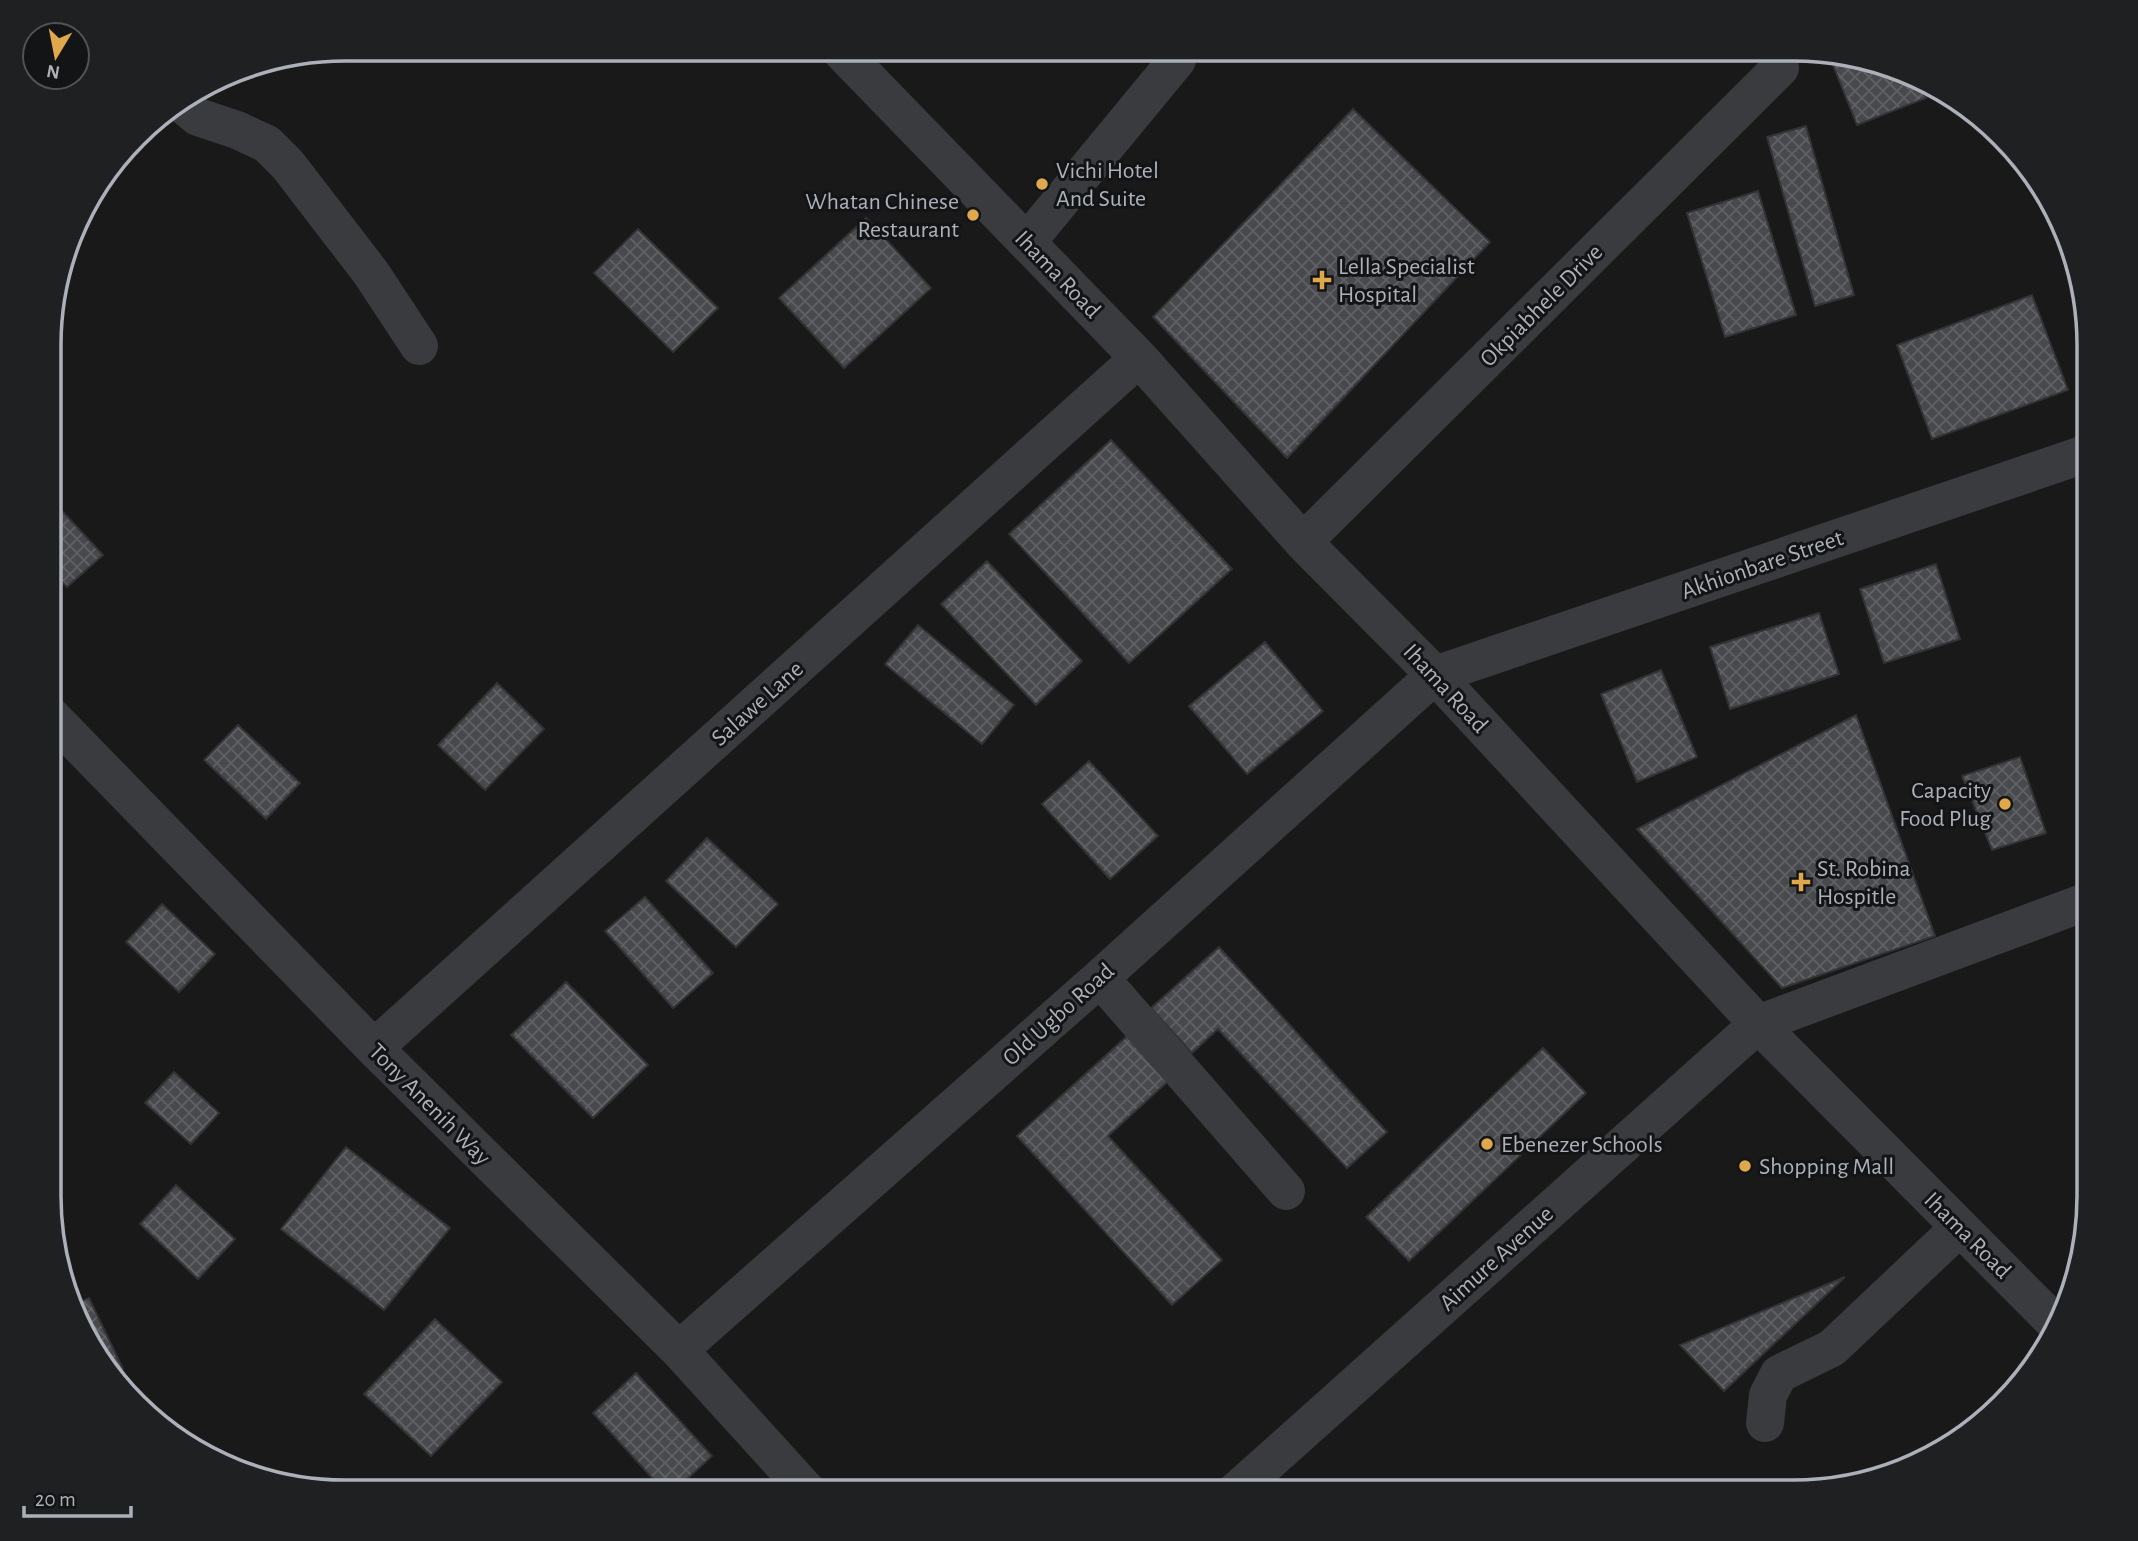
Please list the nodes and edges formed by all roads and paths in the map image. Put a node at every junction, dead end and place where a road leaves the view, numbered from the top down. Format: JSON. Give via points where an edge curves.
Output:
{"nodes":[{"id":1,"x":857,"y":61,"type":"edge"},
{"id":2,"x":1178,"y":61,"type":"dead end"},
{"id":3,"x":1780,"y":68,"type":"dead end"},
{"id":4,"x":188,"y":109,"type":"edge"},
{"id":5,"x":1027,"y":242,"type":"junction"},
{"id":6,"x":419,"y":346,"type":"dead end"},
{"id":7,"x":1139,"y":358,"type":"junction"},
{"id":8,"x":2077,"y":457,"type":"edge"},
{"id":9,"x":1303,"y":542,"type":"junction"},
{"id":10,"x":1435,"y":676,"type":"junction"},
{"id":11,"x":61,"y":726,"type":"edge"},
{"id":12,"x":2077,"y":905,"type":"edge"},
{"id":13,"x":1100,"y":978,"type":"junction"},
{"id":14,"x":1758,"y":1024,"type":"junction"},
{"id":15,"x":374,"y":1048,"type":"junction"},
{"id":16,"x":1286,"y":1191,"type":"dead end"},
{"id":17,"x":1960,"y":1227,"type":"junction"},
{"id":18,"x":2049,"y":1317,"type":"edge"},
{"id":19,"x":679,"y":1350,"type":"junction"},
{"id":20,"x":1765,"y":1423,"type":"dead end"},
{"id":21,"x":797,"y":1480,"type":"edge"},
{"id":22,"x":1261,"y":1480,"type":"edge"}],
"edges":[{"from":1,"to":5,"type":"street","name":"Ihama Road"},
{"from":2,"to":5,"type":"street"},
{"from":3,"to":9,"type":"street","name":"Okpiabhele Drive"},
{"from":4,"to":6,"type":"street","via":[[198,117],[267,144],[288,165],[371,273]]},
{"from":5,"to":7,"type":"street","name":"Ihama Road"},
{"from":7,"to":9,"type":"street","name":"Ihama Road"},
{"from":7,"to":15,"type":"street","name":"Salawe Lane"},
{"from":8,"to":10,"type":"street","name":"Akhionbare Street"},
{"from":9,"to":10,"type":"street","name":"Ihama Road"},
{"from":10,"to":13,"type":"street","name":"Old Ugbo Road"},
{"from":10,"to":14,"type":"street","name":"Ihama Road"},
{"from":11,"to":15,"type":"street","name":"Tony Anenih Way"},
{"from":12,"to":14,"type":"street"},
{"from":13,"to":16,"type":"street"},
{"from":13,"to":19,"type":"street","name":"Old Ugbo Road"},
{"from":14,"to":17,"type":"street","name":"Ihama Road"},
{"from":14,"to":22,"type":"street","name":"Aimure Avenue"},
{"from":15,"to":19,"type":"street","name":"Tony Anenih Way"},
{"from":17,"to":18,"type":"street","name":"Ihama Road"},
{"from":17,"to":20,"type":"street","via":[[1832,1348],[1779,1374],[1768,1395]]},
{"from":19,"to":21,"type":"street","name":"Tony Anenih Way"}]}
